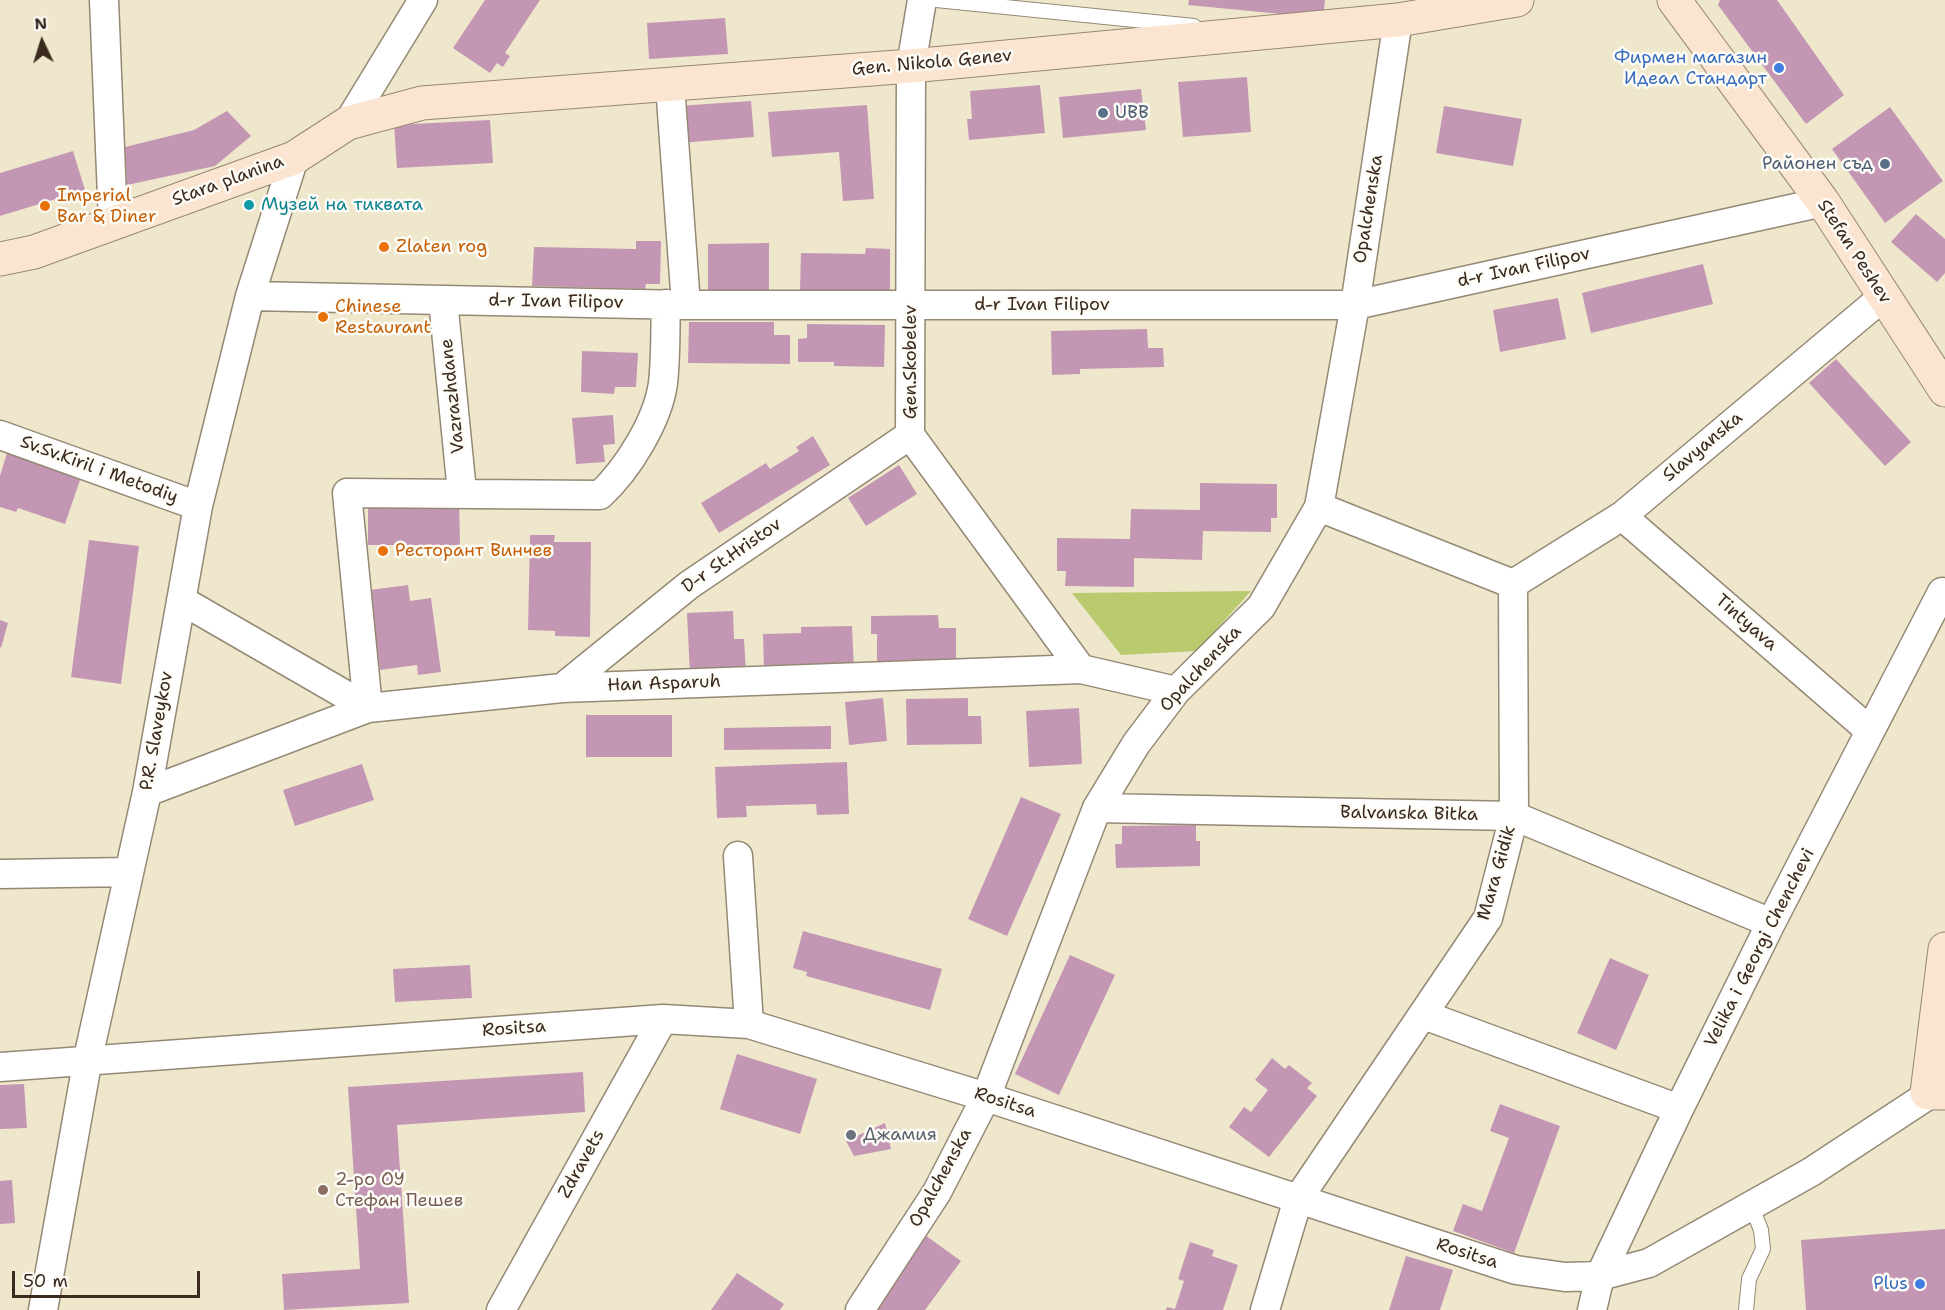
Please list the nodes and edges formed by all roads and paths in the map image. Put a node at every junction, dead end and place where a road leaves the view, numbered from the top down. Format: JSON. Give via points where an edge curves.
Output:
{"nodes":[{"id":1,"x":104,"y":0,"type":"edge"},
{"id":2,"x":922,"y":0,"type":"edge"},
{"id":3,"x":936,"y":0,"type":"edge"},
{"id":4,"x":1517,"y":0,"type":"edge"},
{"id":5,"x":1674,"y":0,"type":"edge"},
{"id":6,"x":415,"y":2,"type":"edge"},
{"id":7,"x":1398,"y":20,"type":"junction"},
{"id":8,"x":1214,"y":37,"type":"junction"},
{"id":9,"x":911,"y":66,"type":"junction"},
{"id":10,"x":670,"y":85,"type":"junction"},
{"id":11,"x":348,"y":123,"type":"junction"},
{"id":12,"x":294,"y":158,"type":"junction"},
{"id":13,"x":1822,"y":202,"type":"junction"},
{"id":14,"x":113,"y":222,"type":"junction"},
{"id":15,"x":34,"y":252,"type":"junction"},
{"id":16,"x":0,"y":259,"type":"edge"},
{"id":17,"x":0,"y":272,"type":"edge"},
{"id":18,"x":250,"y":296,"type":"junction"},
{"id":19,"x":1884,"y":296,"type":"junction"},
{"id":20,"x":443,"y":300,"type":"junction"},
{"id":21,"x":676,"y":305,"type":"junction"},
{"id":22,"x":911,"y":305,"type":"junction"},
{"id":23,"x":1355,"y":305,"type":"junction"},
{"id":24,"x":1945,"y":390,"type":"edge"},
{"id":25,"x":0,"y":435,"type":"edge"},
{"id":26,"x":910,"y":435,"type":"junction"},
{"id":27,"x":462,"y":492,"type":"junction"},
{"id":28,"x":198,"y":506,"type":"junction"},
{"id":29,"x":1319,"y":507,"type":"junction"},
{"id":30,"x":1622,"y":516,"type":"junction"},
{"id":31,"x":1513,"y":584,"type":"junction"},
{"id":32,"x":1942,"y":592,"type":"dead end"},
{"id":33,"x":181,"y":600,"type":"junction"},
{"id":34,"x":1081,"y":669,"type":"junction"},
{"id":35,"x":562,"y":688,"type":"junction"},
{"id":36,"x":1176,"y":691,"type":"junction"},
{"id":37,"x":368,"y":708,"type":"junction"},
{"id":38,"x":1869,"y":730,"type":"junction"},
{"id":39,"x":147,"y":792,"type":"junction"},
{"id":40,"x":1097,"y":808,"type":"junction"},
{"id":41,"x":1514,"y":816,"type":"junction"},
{"id":42,"x":738,"y":856,"type":"dead end"},
{"id":43,"x":129,"y":873,"type":"junction"},
{"id":44,"x":0,"y":874,"type":"edge"},
{"id":45,"x":1771,"y":923,"type":"junction"},
{"id":46,"x":1945,"y":949,"type":"edge"},
{"id":47,"x":1424,"y":1014,"type":"junction"},
{"id":48,"x":663,"y":1018,"type":"junction"},
{"id":49,"x":749,"y":1024,"type":"junction"},
{"id":50,"x":88,"y":1058,"type":"junction"},
{"id":51,"x":0,"y":1067,"type":"edge"},
{"id":52,"x":1939,"y":1090,"type":"edge"},
{"id":53,"x":986,"y":1097,"type":"junction"},
{"id":54,"x":1679,"y":1109,"type":"junction"},
{"id":55,"x":1298,"y":1199,"type":"junction"},
{"id":56,"x":1751,"y":1205,"type":"junction"},
{"id":57,"x":1600,"y":1276,"type":"junction"},
{"id":58,"x":43,"y":1310,"type":"edge"},
{"id":59,"x":501,"y":1310,"type":"edge"},
{"id":60,"x":860,"y":1310,"type":"edge"},
{"id":61,"x":1265,"y":1310,"type":"edge"},
{"id":62,"x":1592,"y":1310,"type":"edge"},
{"id":63,"x":1746,"y":1310,"type":"edge"}],
"edges":[{"from":1,"to":14,"type":"street"},
{"from":2,"to":9,"type":"street","name":"Gen.Skobelev"},
{"from":3,"to":8,"type":"lane","via":[[1199,27]]},
{"from":4,"to":7,"type":"street","name":"Gen. Nikola Genev"},
{"from":5,"to":13,"type":"street","name":"Stefan Peshev"},
{"from":6,"to":11,"type":"street"},
{"from":7,"to":8,"type":"street","name":"Gen. Nikola Genev"},
{"from":7,"to":23,"type":"street","name":"Opalchenska"},
{"from":8,"to":9,"type":"street","name":"Gen. Nikola Genev"},
{"from":9,"to":10,"type":"street","name":"Gen. Nikola Genev"},
{"from":9,"to":22,"type":"street","name":"Gen.Skobelev"},
{"from":10,"to":11,"type":"street","name":"Gen. Nikola Genev","via":[[422,103]]},
{"from":10,"to":21,"type":"street"},
{"from":11,"to":12,"type":"street","name":"Stara planina"},
{"from":12,"to":14,"type":"street","name":"Stara planina"},
{"from":12,"to":18,"type":"street","name":"P.R. Slaveykov"},
{"from":13,"to":19,"type":"street","name":"Stefan Peshev"},
{"from":13,"to":23,"type":"street","name":"d-r Ivan Filipov"},
{"from":14,"to":15,"type":"street","name":"Stara planina"},
{"from":15,"to":16,"type":"street","name":"Stara planina"},
{"from":15,"to":17,"type":"street","name":"Stara planina"},
{"from":18,"to":20,"type":"street","name":"d-r Ivan Filipov"},
{"from":18,"to":28,"type":"street","name":"P.R. Slaveykov"},
{"from":19,"to":24,"type":"street","name":"Stefan Peshev"},
{"from":19,"to":30,"type":"street","name":"Slavyanska"},
{"from":20,"to":21,"type":"street","name":"d-r Ivan Filipov"},
{"from":20,"to":27,"type":"street","name":"Vazrazhdane"},
{"from":21,"to":22,"type":"street","name":"d-r Ivan Filipov"},
{"from":21,"to":27,"type":"street","via":[[663,386],[654,411],[618,479],[600,495]]},
{"from":22,"to":23,"type":"street","name":"d-r Ivan Filipov"},
{"from":22,"to":26,"type":"street","name":"Gen.Skobelev"},
{"from":23,"to":29,"type":"street","name":"Opalchenska"},
{"from":25,"to":28,"type":"street","name":"Sv.Sv.Kiril i Metodiy"},
{"from":26,"to":34,"type":"street","name":"Gen.Skobelev"},
{"from":26,"to":35,"type":"street","name":"D-r St.Hristov","via":[[689,585]]},
{"from":27,"to":37,"type":"street","via":[[346,493]]},
{"from":28,"to":33,"type":"street","name":"P.R. Slaveykov"},
{"from":29,"to":31,"type":"street"},
{"from":29,"to":36,"type":"street","name":"Opalchenska","via":[[1261,607]]},
{"from":30,"to":31,"type":"street","name":"Slavyanska"},
{"from":30,"to":38,"type":"street","name":"Tintyava"},
{"from":31,"to":41,"type":"street","name":"Mara Gidik"},
{"from":32,"to":38,"type":"street","name":"Velika i Georgi Chenchevi"},
{"from":33,"to":37,"type":"street"},
{"from":33,"to":39,"type":"street","name":"P.R. Slaveykov"},
{"from":34,"to":35,"type":"street","name":"Han Asparuh"},
{"from":34,"to":36,"type":"street","name":"Han Asparuh"},
{"from":35,"to":37,"type":"street","name":"Han Asparuh"},
{"from":36,"to":40,"type":"street","name":"Opalchenska","via":[[1136,744]]},
{"from":37,"to":39,"type":"street","name":"Han Asparuh"},
{"from":38,"to":45,"type":"street","name":"Velika i Georgi Chenchevi"},
{"from":39,"to":43,"type":"street","name":"P.R. Slaveykov"},
{"from":40,"to":41,"type":"street","name":"Balvanska Bitka"},
{"from":40,"to":53,"type":"street","name":"Opalchenska"},
{"from":41,"to":45,"type":"street","name":"Balvanska Bitka"},
{"from":41,"to":47,"type":"street","name":"Mara Gidik","via":[[1488,918]]},
{"from":42,"to":49,"type":"street"},
{"from":43,"to":44,"type":"street"},
{"from":43,"to":50,"type":"street","name":"P.R. Slaveykov"},
{"from":45,"to":54,"type":"street","name":"Velika i Georgi Chenchevi"},
{"from":46,"to":52,"type":"street"},
{"from":47,"to":54,"type":"street"},
{"from":47,"to":55,"type":"street","name":"Mara Gidik"},
{"from":48,"to":49,"type":"street","name":"Rositsa"},
{"from":48,"to":50,"type":"street","name":"Rositsa"},
{"from":48,"to":59,"type":"street","name":"Zdravets"},
{"from":49,"to":53,"type":"street","name":"Rositsa"},
{"from":50,"to":51,"type":"street","name":"Rositsa"},
{"from":50,"to":58,"type":"street","name":"P.R. Slaveykov"},
{"from":52,"to":56,"type":"street","name":"Rositsa","via":[[1811,1172]]},
{"from":53,"to":55,"type":"street","name":"Rositsa"},
{"from":53,"to":60,"type":"street","name":"Opalchenska","via":[[937,1192]]},
{"from":54,"to":57,"type":"street","name":"Velika i Georgi Chenchevi"},
{"from":55,"to":57,"type":"street","name":"Rositsa","via":[[1516,1270],[1565,1277]]},
{"from":55,"to":61,"type":"street","name":"Mara Gidik"},
{"from":56,"to":57,"type":"street","name":"Rositsa","via":[[1649,1263]]},
{"from":56,"to":63,"type":"lane","via":[[1761,1230],[1763,1249],[1749,1279]]},
{"from":57,"to":62,"type":"street","name":"Velika i Georgi Chenchevi"}]}
